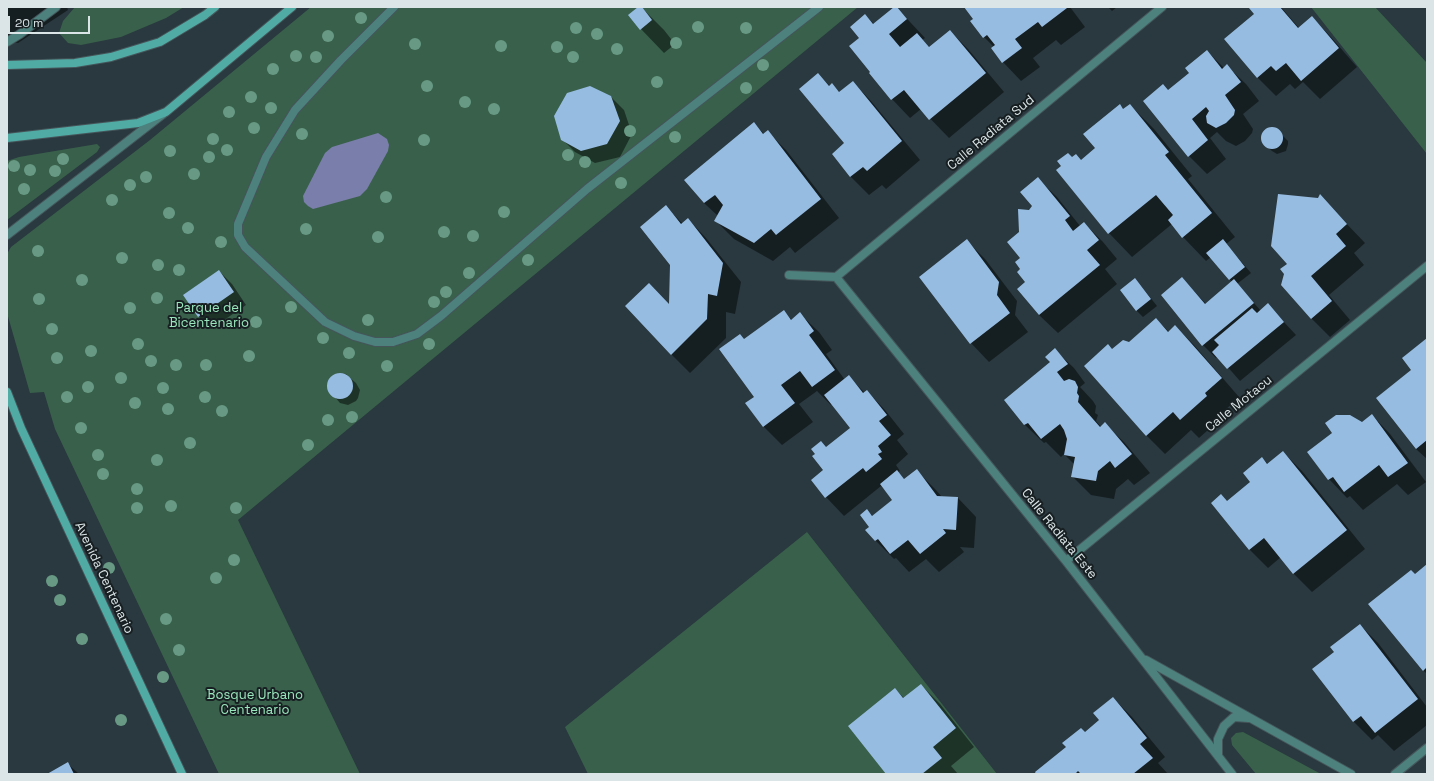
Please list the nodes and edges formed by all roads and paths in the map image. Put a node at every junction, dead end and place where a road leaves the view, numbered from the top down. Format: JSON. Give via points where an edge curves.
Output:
{"nodes":[{"id":1,"x":56,"y":7,"type":"edge"},
{"id":2,"x":215,"y":7,"type":"edge"},
{"id":3,"x":292,"y":7,"type":"edge"},
{"id":4,"x":394,"y":7,"type":"edge"},
{"id":5,"x":819,"y":7,"type":"edge"},
{"id":6,"x":1162,"y":7,"type":"edge"},
{"id":7,"x":7,"y":42,"type":"edge"},
{"id":8,"x":7,"y":65,"type":"edge"},
{"id":9,"x":166,"y":112,"type":"junction"},
{"id":10,"x":7,"y":138,"type":"edge"},
{"id":11,"x":7,"y":235,"type":"edge"},
{"id":12,"x":1427,"y":266,"type":"edge"},
{"id":13,"x":789,"y":275,"type":"dead end"},
{"id":14,"x":836,"y":277,"type":"junction"},
{"id":15,"x":7,"y":392,"type":"edge"},
{"id":16,"x":1066,"y":561,"type":"junction"},
{"id":17,"x":1142,"y":657,"type":"junction"},
{"id":18,"x":1251,"y":718,"type":"junction"},
{"id":19,"x":1427,"y":748,"type":"edge"},
{"id":20,"x":1218,"y":756,"type":"junction"},
{"id":21,"x":182,"y":774,"type":"edge"},
{"id":22,"x":1232,"y":774,"type":"edge"},
{"id":23,"x":1350,"y":774,"type":"edge"},
{"id":24,"x":1395,"y":774,"type":"edge"}],
"edges":[{"from":1,"to":7,"type":"street"},
{"from":2,"to":8,"type":"main road","via":[[160,42],[111,57],[75,63]]},
{"from":3,"to":9,"type":"main road"},
{"from":4,"to":5,"type":"street","via":[[295,110],[266,157],[238,224],[238,235],[245,248],[325,322],[354,336],[375,342],[393,342],[417,334],[587,189]]},
{"from":6,"to":14,"type":"street","name":"Calle Radiata Sud"},
{"from":9,"to":10,"type":"main road","via":[[138,123]]},
{"from":9,"to":11,"type":"street"},
{"from":12,"to":16,"type":"street","name":"Calle Motacu"},
{"from":13,"to":14,"type":"street"},
{"from":14,"to":16,"type":"street","name":"Calle Radiata Este"},
{"from":15,"to":21,"type":"main road","name":"Avenida Centenario","via":[[21,428]]},
{"from":16,"to":17,"type":"street","name":"Calle Radiata Este"},
{"from":17,"to":18,"type":"street","name":"Calle Radiata Este"},
{"from":17,"to":20,"type":"street"},
{"from":18,"to":20,"type":"street","via":[[1234,717],[1224,726],[1218,739]]},
{"from":18,"to":23,"type":"street","name":"Calle Radiata Este"},
{"from":19,"to":24,"type":"street"},
{"from":20,"to":22,"type":"street"}]}
